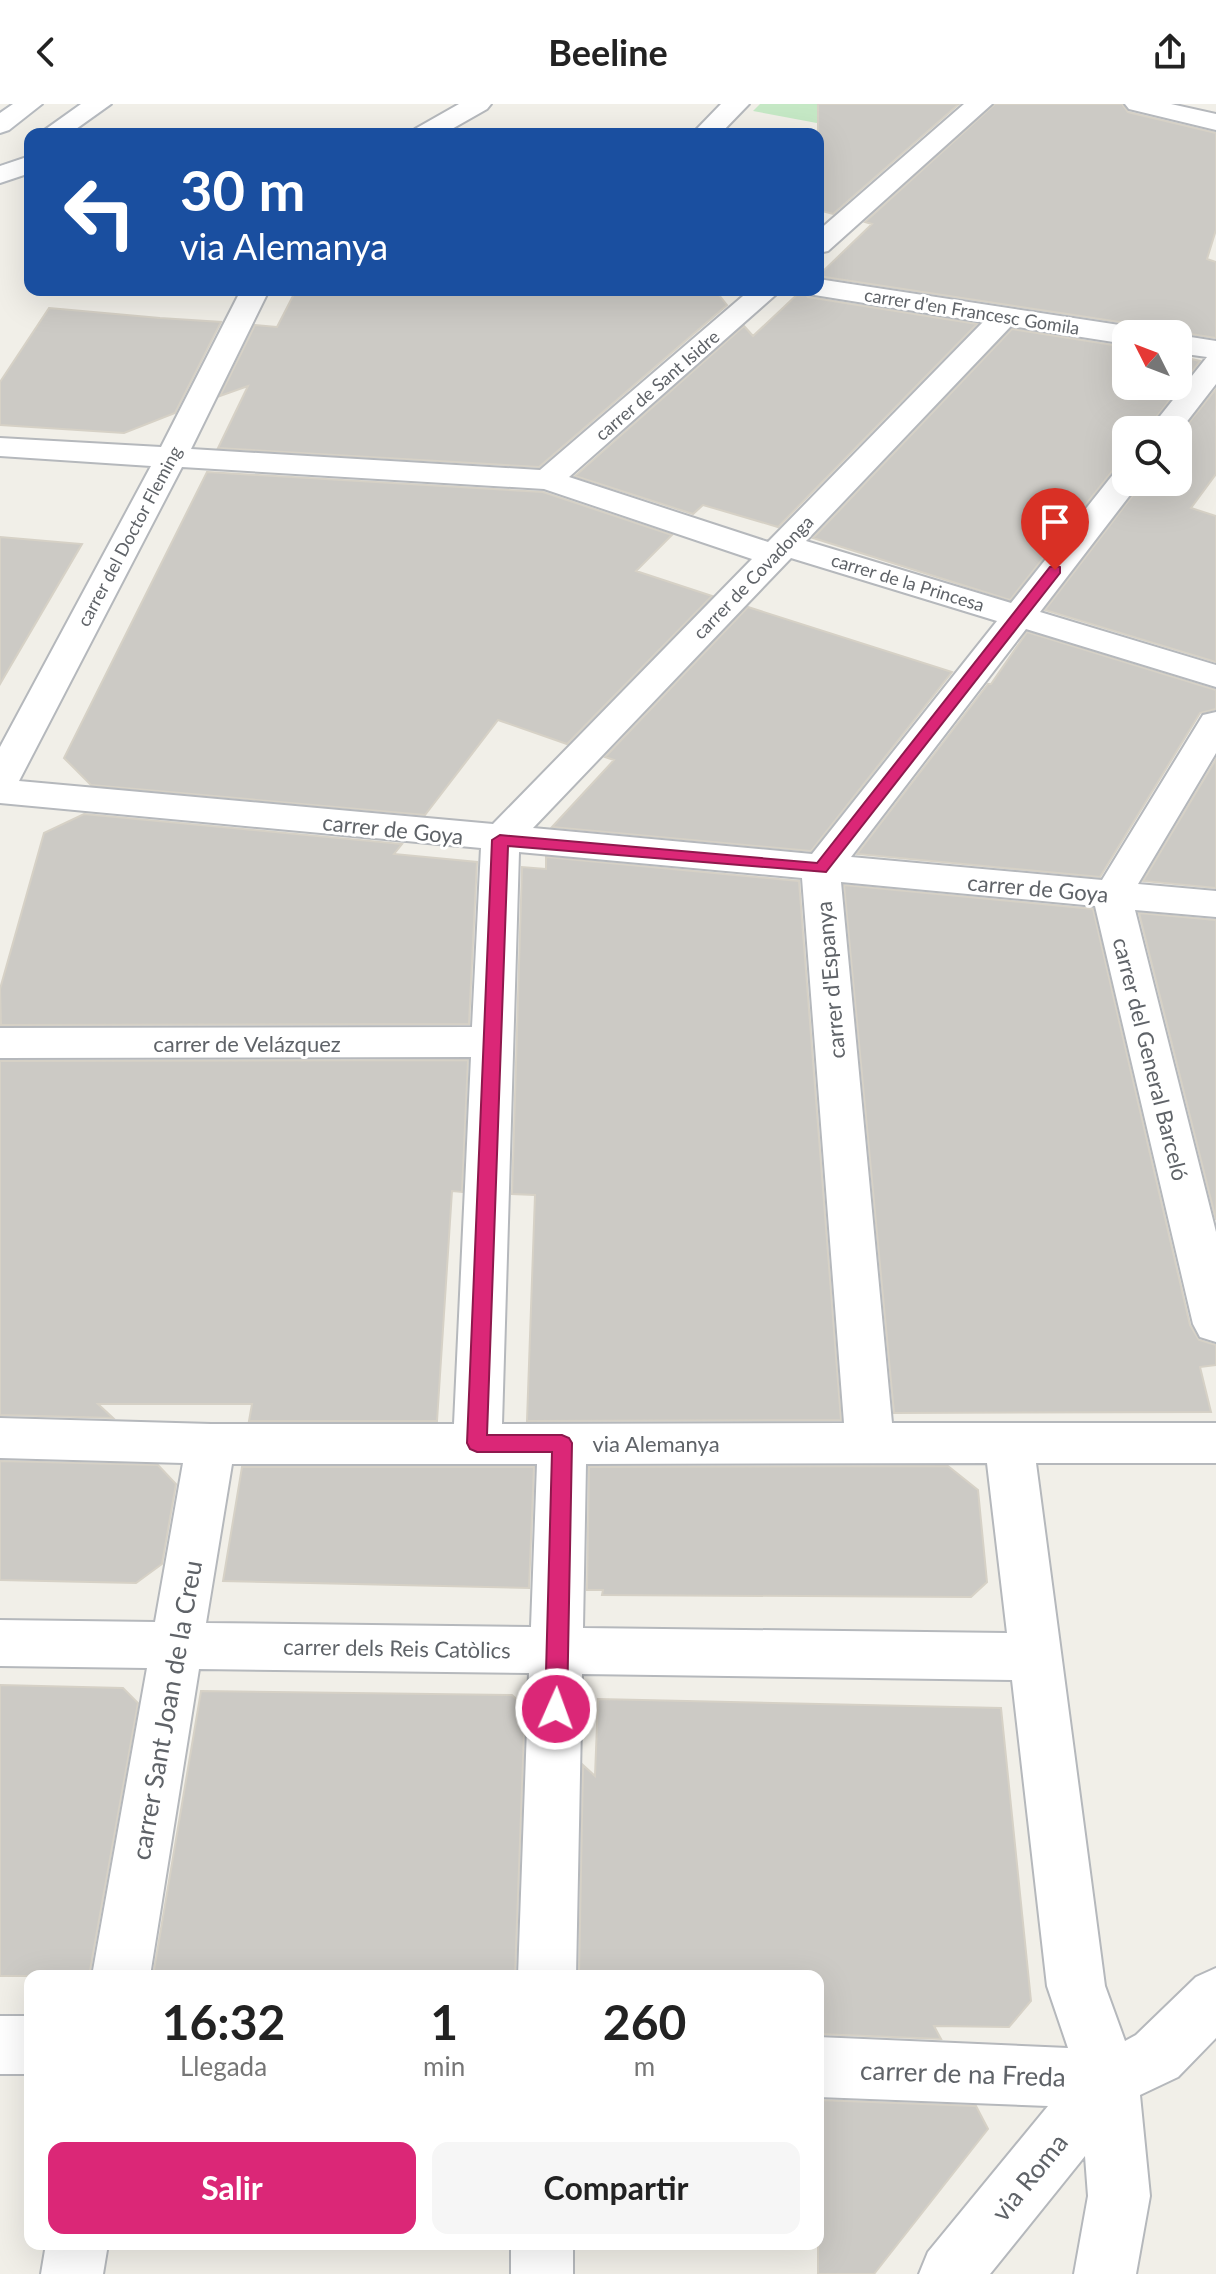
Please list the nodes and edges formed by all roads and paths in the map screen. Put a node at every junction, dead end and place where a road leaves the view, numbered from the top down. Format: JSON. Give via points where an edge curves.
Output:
{"nodes":[{"id":1,"x":29,"y":104,"type":"edge"},
{"id":2,"x":98,"y":104,"type":"edge"},
{"id":3,"x":478,"y":104,"type":"edge"},
{"id":4,"x":736,"y":104,"type":"edge"},
{"id":5,"x":979,"y":104,"type":"edge"},
{"id":6,"x":1138,"y":104,"type":"edge"},
{"id":7,"x":1216,"y":122,"type":"edge"},
{"id":8,"x":0,"y":126,"type":"edge"},
{"id":9,"x":61,"y":128,"type":"edge"},
{"id":10,"x":435,"y":128,"type":"edge"},
{"id":11,"x":711,"y":128,"type":"edge"},
{"id":12,"x":24,"y":132,"type":"edge"},
{"id":13,"x":24,"y":166,"type":"edge"},
{"id":14,"x":0,"y":175,"type":"edge"},
{"id":15,"x":824,"y":240,"type":"edge"},
{"id":16,"x":824,"y":289,"type":"edge"},
{"id":17,"x":252,"y":296,"type":"edge"},
{"id":18,"x":760,"y":296,"type":"edge"},
{"id":19,"x":1006,"y":315,"type":"junction"},
{"id":20,"x":1112,"y":333,"type":"edge"},
{"id":21,"x":1192,"y":346,"type":"edge"},
{"id":22,"x":1216,"y":350,"type":"edge"},
{"id":23,"x":1216,"y":364,"type":"edge"},
{"id":24,"x":1175,"y":416,"type":"edge"},
{"id":25,"x":0,"y":447,"type":"edge"},
{"id":26,"x":171,"y":458,"type":"junction"},
{"id":27,"x":547,"y":480,"type":"junction"},
{"id":28,"x":1113,"y":496,"type":"edge"},
{"id":29,"x":779,"y":550,"type":"junction"},
{"id":30,"x":1019,"y":615,"type":"junction"},
{"id":31,"x":1216,"y":676,"type":"edge"},
{"id":32,"x":1216,"y":723,"type":"edge"},
{"id":33,"x":0,"y":781,"type":"edge"},
{"id":34,"x":0,"y":791,"type":"edge"},
{"id":35,"x":500,"y":840,"type":"junction"},
{"id":36,"x":821,"y":869,"type":"junction"},
{"id":37,"x":1112,"y":895,"type":"junction"},
{"id":38,"x":1216,"y":904,"type":"edge"},
{"id":39,"x":494,"y":1042,"type":"junction"},
{"id":40,"x":0,"y":1043,"type":"edge"},
{"id":41,"x":1216,"y":1324,"type":"edge"},
{"id":42,"x":0,"y":1438,"type":"edge"},
{"id":43,"x":870,"y":1442,"type":"junction"},
{"id":44,"x":477,"y":1443,"type":"junction"},
{"id":45,"x":562,"y":1443,"type":"junction"},
{"id":46,"x":1216,"y":1443,"type":"edge"},
{"id":47,"x":211,"y":1444,"type":"junction"},
{"id":48,"x":1009,"y":1444,"type":"junction"},
{"id":49,"x":0,"y":1643,"type":"edge"},
{"id":50,"x":178,"y":1645,"type":"junction"},
{"id":51,"x":558,"y":1650,"type":"junction"},
{"id":52,"x":1035,"y":1657,"type":"junction"},
{"id":53,"x":122,"y":1970,"type":"edge"},
{"id":54,"x":547,"y":1970,"type":"edge"},
{"id":55,"x":1216,"y":1997,"type":"edge"},
{"id":56,"x":0,"y":2045,"type":"edge"},
{"id":57,"x":24,"y":2045,"type":"edge"},
{"id":58,"x":824,"y":2067,"type":"edge"},
{"id":59,"x":1109,"y":2079,"type":"junction"},
{"id":60,"x":76,"y":2250,"type":"edge"},
{"id":61,"x":542,"y":2250,"type":"edge"},
{"id":62,"x":72,"y":2274,"type":"edge"},
{"id":63,"x":542,"y":2274,"type":"edge"},
{"id":64,"x":950,"y":2274,"type":"edge"},
{"id":65,"x":1105,"y":2274,"type":"edge"}],
"edges":[{"from":1,"to":8,"type":"street"},
{"from":2,"to":9,"type":"street"},
{"from":3,"to":10,"type":"street"},
{"from":4,"to":11,"type":"street"},
{"from":5,"to":15,"type":"street"},
{"from":6,"to":7,"type":"street"},
{"from":8,"to":12,"type":"street"},
{"from":13,"to":14,"type":"street"},
{"from":16,"to":19,"type":"street","name":"carrer d'en Francesc Gomila"},
{"from":17,"to":26,"type":"street","name":"carrer del Doctor Fleming"},
{"from":18,"to":27,"type":"street","name":"carrer de Sant Isidre"},
{"from":19,"to":20,"type":"street","name":"carrer d'en Francesc Gomila"},
{"from":19,"to":29,"type":"street","name":"carrer de Covadonga"},
{"from":21,"to":22,"type":"street"},
{"from":23,"to":24,"type":"street"},
{"from":25,"to":26,"type":"street","name":"carrer de la Princesa"},
{"from":26,"to":27,"type":"street","name":"carrer de la Princesa"},
{"from":26,"to":33,"type":"street","name":"carrer del Doctor Fleming"},
{"from":27,"to":29,"type":"street","name":"carrer de la Princesa"},
{"from":28,"to":30,"type":"street","name":"carrer d'Espanya"},
{"from":29,"to":30,"type":"street","name":"carrer de la Princesa"},
{"from":29,"to":35,"type":"street","name":"carrer de Covadonga"},
{"from":30,"to":31,"type":"street","name":"carrer de la Princesa"},
{"from":30,"to":36,"type":"street","name":"carrer d'Espanya"},
{"from":32,"to":37,"type":"street"},
{"from":34,"to":35,"type":"street","name":"carrer de Goya"},
{"from":35,"to":36,"type":"street","name":"carrer de Goya"},
{"from":35,"to":39,"type":"street"},
{"from":36,"to":37,"type":"street","name":"carrer de Goya"},
{"from":36,"to":43,"type":"street","name":"carrer d'Espanya"},
{"from":37,"to":38,"type":"street","name":"carrer de Goya"},
{"from":37,"to":41,"type":"street","name":"carrer del General Barceló"},
{"from":39,"to":40,"type":"street","name":"carrer de Velázquez"},
{"from":39,"to":44,"type":"street"},
{"from":42,"to":47,"type":"street","name":"via Alemanya"},
{"from":43,"to":45,"type":"street","name":"via Alemanya"},
{"from":43,"to":48,"type":"street","name":"via Alemanya"},
{"from":44,"to":45,"type":"street","name":"via Alemanya"},
{"from":44,"to":47,"type":"street","name":"via Alemanya"},
{"from":45,"to":51,"type":"street"},
{"from":46,"to":48,"type":"street","name":"via Alemanya"},
{"from":47,"to":50,"type":"street","name":"carrer Sant Joan de la Creu"},
{"from":48,"to":52,"type":"street"},
{"from":49,"to":50,"type":"street","name":"carrer dels Reis Catòlics"},
{"from":50,"to":51,"type":"street","name":"carrer dels Reis Catòlics"},
{"from":50,"to":53,"type":"street","name":"carrer Sant Joan de la Creu"},
{"from":51,"to":52,"type":"street","name":"carrer dels Reis Catòlics"},
{"from":51,"to":54,"type":"street"},
{"from":52,"to":59,"type":"street","via":[[1076,1986]]},
{"from":55,"to":59,"type":"street","via":[[1157,2056]]},
{"from":56,"to":57,"type":"street"},
{"from":58,"to":59,"type":"street","name":"carrer de na Freda"},
{"from":59,"to":64,"type":"street","name":"via Roma"},
{"from":59,"to":65,"type":"street","via":[[1119,2196]]},
{"from":60,"to":62,"type":"street"},
{"from":61,"to":63,"type":"street"}]}
